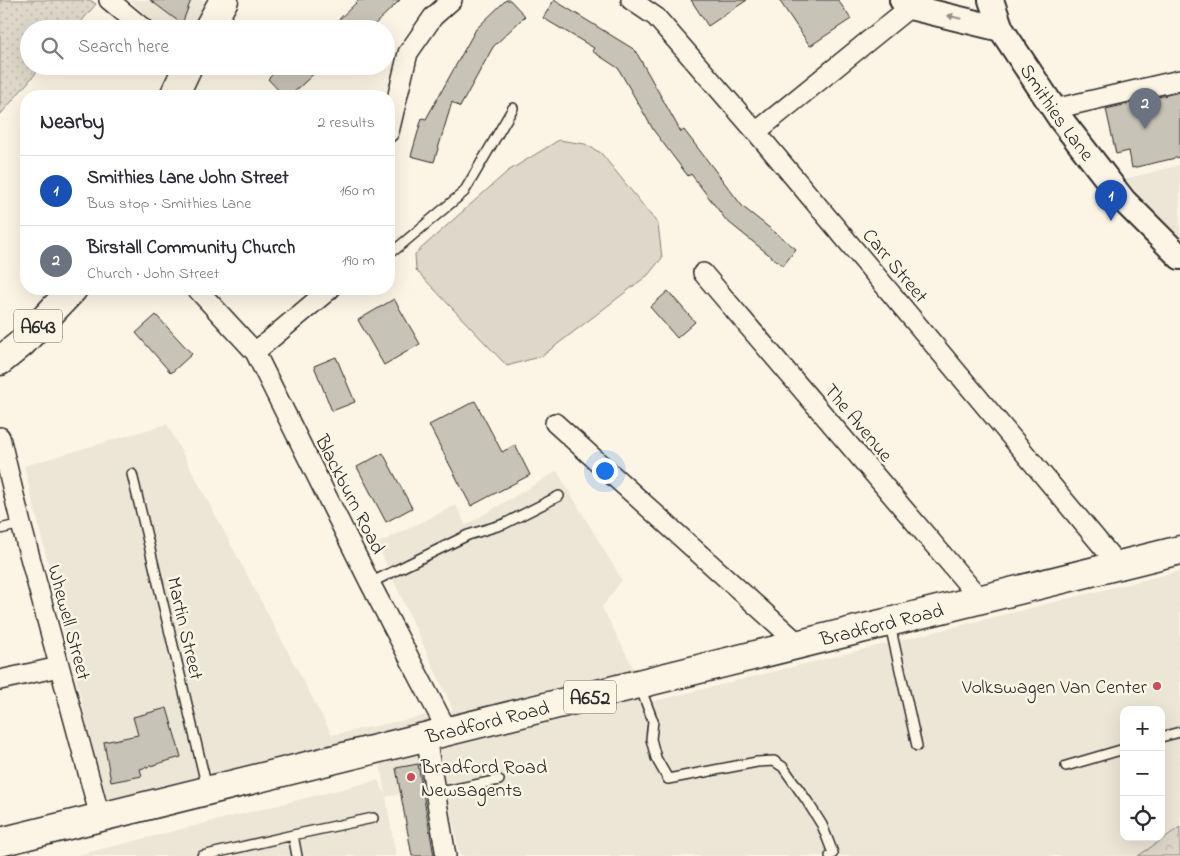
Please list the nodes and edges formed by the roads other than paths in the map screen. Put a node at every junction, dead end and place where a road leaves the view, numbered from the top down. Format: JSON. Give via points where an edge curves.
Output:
{"nodes":[{"id":1,"x":109,"y":0,"type":"edge"},
{"id":2,"x":224,"y":0,"type":"edge"},
{"id":3,"x":452,"y":0,"type":"edge"},
{"id":4,"x":631,"y":0,"type":"edge"},
{"id":5,"x":991,"y":0,"type":"edge"},
{"id":6,"x":906,"y":3,"type":"edge"},
{"id":7,"x":133,"y":20,"type":"edge"},
{"id":8,"x":213,"y":20,"type":"edge"},
{"id":9,"x":1002,"y":29,"type":"junction"},
{"id":10,"x":184,"y":75,"type":"edge"},
{"id":11,"x":1180,"y":80,"type":"edge"},
{"id":12,"x":177,"y":90,"type":"edge"},
{"id":13,"x":395,"y":107,"type":"edge"},
{"id":14,"x":513,"y":108,"type":"dead end"},
{"id":15,"x":1054,"y":108,"type":"junction"},
{"id":16,"x":756,"y":132,"type":"junction"},
{"id":17,"x":395,"y":249,"type":"edge"},
{"id":18,"x":1180,"y":257,"type":"edge"},
{"id":19,"x":703,"y":273,"type":"dead end"},
{"id":20,"x":67,"y":295,"type":"edge"},
{"id":21,"x":203,"y":295,"type":"edge"},
{"id":22,"x":323,"y":295,"type":"edge"},
{"id":23,"x":255,"y":352,"type":"junction"},
{"id":24,"x":0,"y":361,"type":"edge"},
{"id":25,"x":555,"y":423,"type":"dead end"},
{"id":26,"x":0,"y":437,"type":"edge"},
{"id":27,"x":132,"y":474,"type":"dead end"},
{"id":28,"x":559,"y":496,"type":"dead end"},
{"id":29,"x":21,"y":524,"type":"junction"},
{"id":30,"x":0,"y":529,"type":"edge"},
{"id":31,"x":1180,"y":550,"type":"edge"},
{"id":32,"x":1119,"y":566,"type":"junction"},
{"id":33,"x":370,"y":583,"type":"junction"},
{"id":34,"x":981,"y":600,"type":"junction"},
{"id":35,"x":890,"y":623,"type":"junction"},
{"id":36,"x":800,"y":645,"type":"junction"},
{"id":37,"x":59,"y":667,"type":"junction"},
{"id":38,"x":0,"y":680,"type":"edge"},
{"id":39,"x":639,"y":685,"type":"junction"},
{"id":40,"x":1180,"y":732,"type":"edge"},
{"id":41,"x":437,"y":734,"type":"junction"},
{"id":42,"x":1165,"y":736,"type":"edge"},
{"id":43,"x":917,"y":746,"type":"dead end"},
{"id":44,"x":1120,"y":750,"type":"edge"},
{"id":45,"x":1066,"y":766,"type":"dead end"},
{"id":46,"x":499,"y":780,"type":"dead end"},
{"id":47,"x":207,"y":791,"type":"junction"},
{"id":48,"x":436,"y":793,"type":"junction"},
{"id":49,"x":100,"y":817,"type":"junction"},
{"id":50,"x":373,"y":818,"type":"dead end"},
{"id":51,"x":293,"y":836,"type":"junction"},
{"id":52,"x":0,"y":842,"type":"edge"},
{"id":53,"x":202,"y":856,"type":"edge"},
{"id":54,"x":297,"y":856,"type":"edge"},
{"id":55,"x":446,"y":856,"type":"edge"},
{"id":56,"x":830,"y":856,"type":"edge"}],
"edges":[{"from":1,"to":7,"type":"street"},
{"from":2,"to":8,"type":"main road"},
{"from":3,"to":13,"type":"street","via":[[433,17],[408,53]]},
{"from":4,"to":16,"type":"street","name":"Carr Street","via":[[656,17]]},
{"from":5,"to":9,"type":"street","name":"Smithies Lane"},
{"from":9,"to":6,"type":"street","one_way":true},
{"from":6,"to":16,"type":"street"},
{"from":9,"to":15,"type":"street","name":"Smithies Lane"},
{"from":10,"to":12,"type":"main road"},
{"from":11,"to":15,"type":"street"},
{"from":14,"to":17,"type":"lane","via":[[464,192]]},
{"from":15,"to":18,"type":"street","name":"Smithies Lane","via":[[1124,201]]},
{"from":16,"to":32,"type":"street","name":"Carr Street"},
{"from":19,"to":34,"type":"street","name":"The Avenue"},
{"from":20,"to":24,"type":"main road","number":"A643","via":[[22,343]]},
{"from":21,"to":23,"type":"street","name":"Blackburn Road"},
{"from":22,"to":23,"type":"street"},
{"from":23,"to":33,"type":"street","name":"Blackburn Road"},
{"from":25,"to":36,"type":"street"},
{"from":26,"to":29,"type":"street","name":"Whewell Street"},
{"from":27,"to":47,"type":"lane","name":"Martin Street"},
{"from":28,"to":33,"type":"lane","via":[[504,524],[468,535]]},
{"from":29,"to":30,"type":"lane"},
{"from":29,"to":37,"type":"street","name":"Whewell Street"},
{"from":31,"to":32,"type":"main road","name":"Bradford Road","number":"A652"},
{"from":32,"to":34,"type":"main road","name":"Bradford Road","number":"A652"},
{"from":33,"to":41,"type":"street","name":"Blackburn Road"},
{"from":34,"to":35,"type":"main road","name":"Bradford Road","number":"A652"},
{"from":35,"to":36,"type":"main road","name":"Bradford Road","number":"A652"},
{"from":35,"to":43,"type":"lane"},
{"from":36,"to":39,"type":"main road","name":"Bradford Road","number":"A652"},
{"from":37,"to":38,"type":"street"},
{"from":37,"to":49,"type":"street","name":"Whewell Street"},
{"from":39,"to":41,"type":"main road","name":"Bradford Road","number":"A652"},
{"from":39,"to":56,"type":"lane","via":[[653,721],[651,739],[656,758],[668,779],[757,762],[774,762],[783,767],[822,825],[833,853]]},
{"from":40,"to":42,"type":"lane"},
{"from":41,"to":47,"type":"main road","name":"Bradford Road","number":"A652"},
{"from":41,"to":48,"type":"street","name":"Blackburn Road"},
{"from":44,"to":45,"type":"lane"},
{"from":46,"to":48,"type":"lane"},
{"from":47,"to":49,"type":"main road","name":"Bradford Road","number":"A652"},
{"from":48,"to":55,"type":"street","name":"Blackburn Road"},
{"from":49,"to":52,"type":"main road","name":"Bradford Road","number":"A652"},
{"from":50,"to":51,"type":"lane"},
{"from":51,"to":53,"type":"lane"},
{"from":51,"to":54,"type":"lane"}]}
